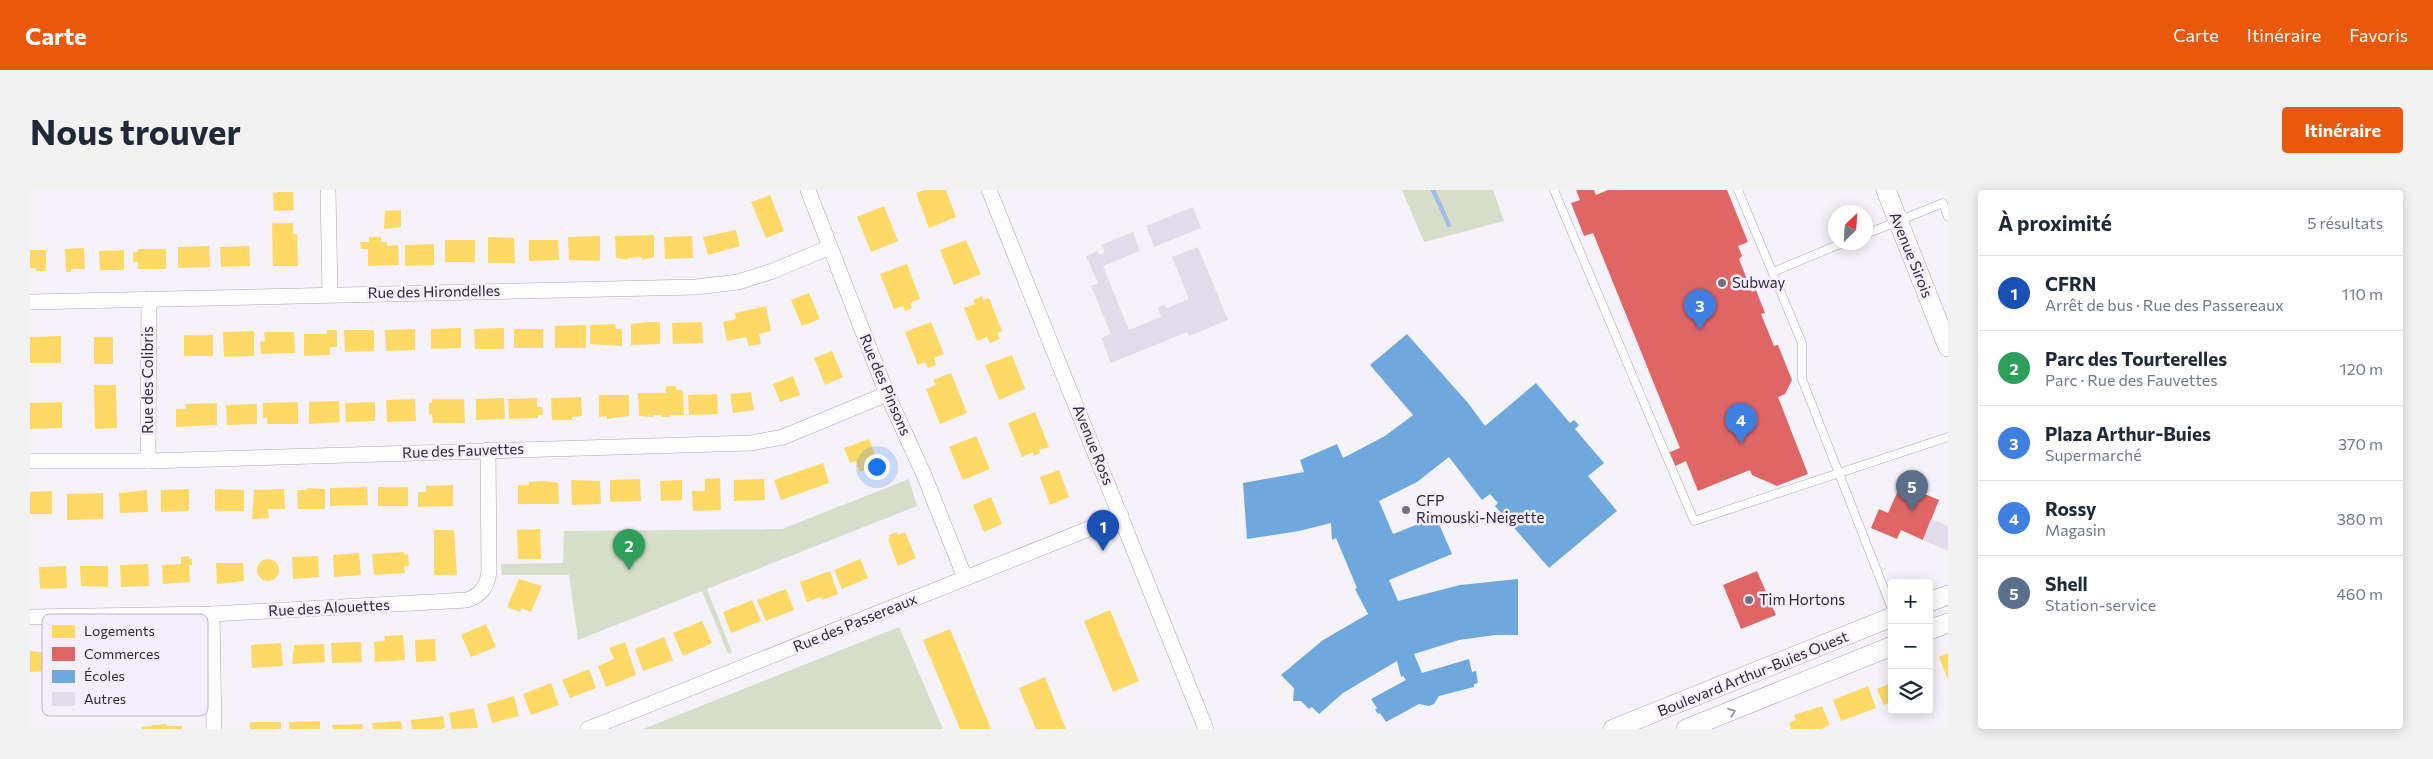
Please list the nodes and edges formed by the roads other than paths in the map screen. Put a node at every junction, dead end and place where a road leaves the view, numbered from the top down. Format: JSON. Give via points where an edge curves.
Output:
{"nodes":[{"id":1,"x":328,"y":190,"type":"edge"},
{"id":2,"x":808,"y":190,"type":"edge"},
{"id":3,"x":990,"y":190,"type":"edge"},
{"id":4,"x":1554,"y":190,"type":"edge"},
{"id":5,"x":1738,"y":190,"type":"edge"},
{"id":6,"x":1886,"y":190,"type":"edge"},
{"id":7,"x":1948,"y":217,"type":"edge"},
{"id":8,"x":1898,"y":221,"type":"junction"},
{"id":9,"x":1873,"y":231,"type":"edge"},
{"id":10,"x":830,"y":248,"type":"junction"},
{"id":11,"x":1828,"y":249,"type":"edge"},
{"id":12,"x":1773,"y":272,"type":"junction"},
{"id":13,"x":330,"y":294,"type":"junction"},
{"id":14,"x":148,"y":299,"type":"junction"},
{"id":15,"x":30,"y":302,"type":"edge"},
{"id":16,"x":1948,"y":347,"type":"edge"},
{"id":17,"x":887,"y":394,"type":"junction"},
{"id":18,"x":1948,"y":437,"type":"edge"},
{"id":19,"x":488,"y":450,"type":"junction"},
{"id":20,"x":30,"y":461,"type":"edge"},
{"id":21,"x":148,"y":461,"type":"junction"},
{"id":22,"x":1838,"y":474,"type":"junction"},
{"id":23,"x":1121,"y":516,"type":"junction"},
{"id":24,"x":965,"y":578,"type":"junction"},
{"id":25,"x":1948,"y":595,"type":"edge"},
{"id":26,"x":1888,"y":600,"type":"edge"},
{"id":27,"x":1933,"y":601,"type":"edge"},
{"id":28,"x":208,"y":614,"type":"edge"},
{"id":29,"x":212,"y":614,"type":"junction"},
{"id":30,"x":1888,"y":620,"type":"edge"},
{"id":31,"x":1948,"y":623,"type":"edge"},
{"id":32,"x":1933,"y":629,"type":"edge"},
{"id":33,"x":1888,"y":648,"type":"edge"},
{"id":34,"x":214,"y":729,"type":"edge"},
{"id":35,"x":588,"y":729,"type":"edge"},
{"id":36,"x":1206,"y":729,"type":"edge"},
{"id":37,"x":1613,"y":729,"type":"edge"},
{"id":38,"x":1686,"y":729,"type":"edge"}],
"edges":[{"from":1,"to":13,"type":"street"},
{"from":2,"to":10,"type":"street","name":"Rue des Pinsons"},
{"from":3,"to":23,"type":"street","name":"Avenue Ross"},
{"from":4,"to":22,"type":"lane","via":[[1694,521]]},
{"from":5,"to":12,"type":"lane"},
{"from":6,"to":8,"type":"street","name":"Avenue Sirois"},
{"from":7,"to":8,"type":"lane","via":[[1943,203]]},
{"from":8,"to":9,"type":"lane"},
{"from":8,"to":16,"type":"street","name":"Avenue Sirois"},
{"from":10,"to":13,"type":"street","name":"Rue des Hirondelles","via":[[738,282],[696,288]]},
{"from":10,"to":17,"type":"street","name":"Rue des Pinsons"},
{"from":11,"to":12,"type":"lane"},
{"from":12,"to":22,"type":"lane","via":[[1802,343],[1802,379]]},
{"from":13,"to":14,"type":"street","name":"Rue des Hirondelles"},
{"from":14,"to":15,"type":"street","name":"Rue des Hirondelles"},
{"from":14,"to":21,"type":"street","name":"Rue des Colibris"},
{"from":17,"to":19,"type":"street","name":"Rue des Fauvettes","via":[[783,437],[752,443]]},
{"from":17,"to":24,"type":"street","name":"Rue des Pinsons"},
{"from":18,"to":22,"type":"lane"},
{"from":19,"to":21,"type":"street","name":"Rue des Fauvettes"},
{"from":19,"to":29,"type":"street","name":"Rue des Alouettes","via":[[489,572],[488,583],[477,597]]},
{"from":20,"to":21,"type":"street","name":"Rue des Fauvettes"},
{"from":22,"to":26,"type":"lane"},
{"from":23,"to":24,"type":"street","name":"Rue des Passereaux"},
{"from":23,"to":36,"type":"street","name":"Avenue Ross"},
{"from":24,"to":35,"type":"street","name":"Rue des Passereaux"},
{"from":25,"to":27,"type":"street"},
{"from":28,"to":29,"type":"street","name":"Rue des Alouettes"},
{"from":29,"to":34,"type":"street"},
{"from":30,"to":37,"type":"street","name":"Boulevard Arthur-Buies Ouest"},
{"from":31,"to":32,"type":"street"},
{"from":38,"to":33,"type":"street","name":"Boulevard Arthur-Buies Ouest","one_way":true}]}
